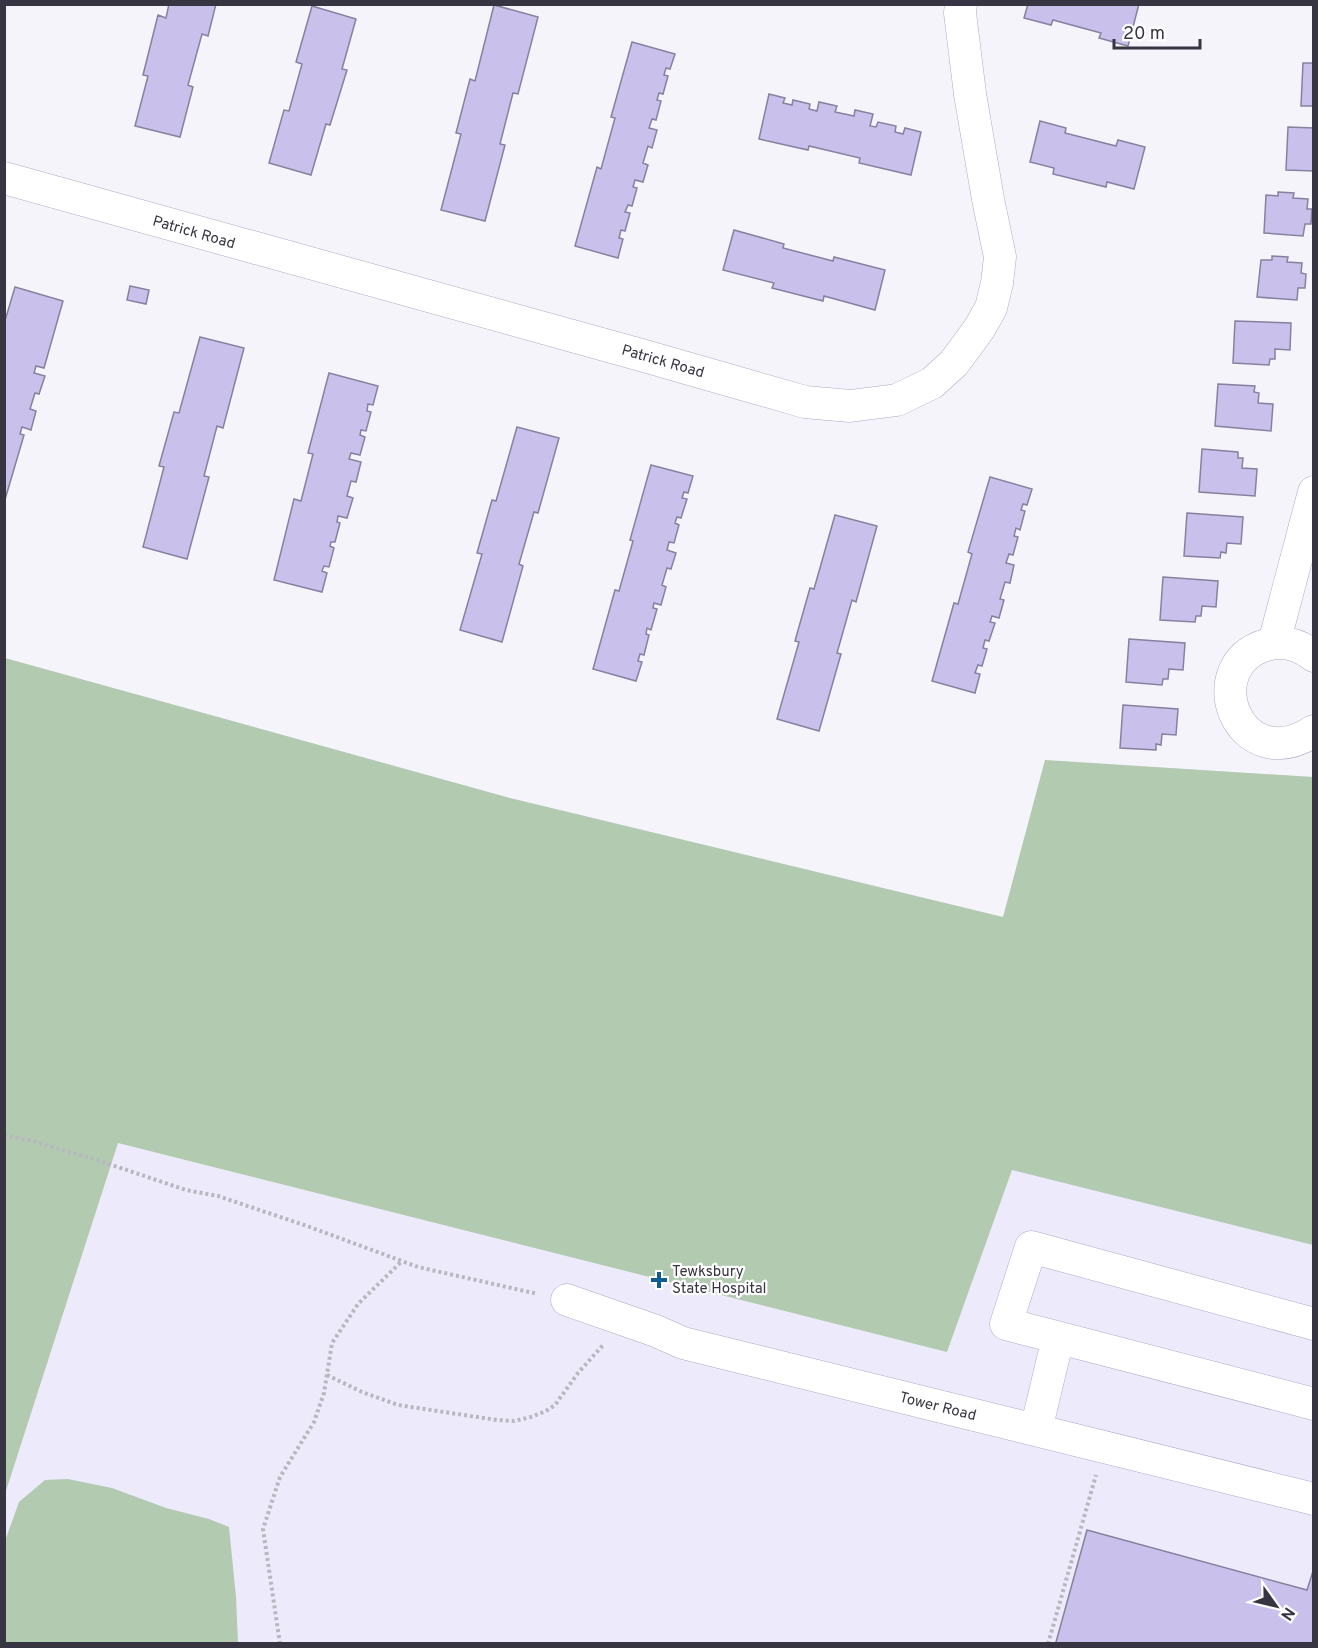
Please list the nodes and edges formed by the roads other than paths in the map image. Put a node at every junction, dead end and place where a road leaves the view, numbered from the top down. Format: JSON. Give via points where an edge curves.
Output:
{"nodes":[{"id":1,"x":961,"y":4,"type":"edge"},
{"id":2,"x":4,"y":178,"type":"edge"},
{"id":3,"x":1314,"y":492,"type":"edge"},
{"id":4,"x":1274,"y":643,"type":"junction"},
{"id":5,"x":1314,"y":656,"type":"edge"},
{"id":6,"x":1314,"y":731,"type":"edge"},
{"id":7,"x":567,"y":1300,"type":"road end"},
{"id":8,"x":1314,"y":1324,"type":"edge"},
{"id":9,"x":1058,"y":1338,"type":"junction"},
{"id":10,"x":1314,"y":1404,"type":"edge"},
{"id":11,"x":1036,"y":1430,"type":"junction"},
{"id":12,"x":1314,"y":1499,"type":"edge"}],
"edges":[{"from":1,"to":2,"type":"street","name":"Patrick Road","via":[[970,94],[999,256],[997,283],[991,308],[954,363],[932,383],[897,400],[850,406],[805,402]]},
{"from":3,"to":4,"type":"street"},
{"from":4,"to":5,"type":"street","via":[[1290,644]]},
{"from":4,"to":6,"type":"street","via":[[1258,648],[1234,673],[1230,690],[1239,723],[1251,735],[1285,744]]},
{"from":7,"to":11,"type":"street","name":"Tower Road","via":[[683,1343]]},
{"from":8,"to":9,"type":"street","via":[[1031,1247],[1006,1324]]},
{"from":9,"to":10,"type":"street"},
{"from":9,"to":11,"type":"street"},
{"from":11,"to":12,"type":"street","name":"Tower Road"}]}
